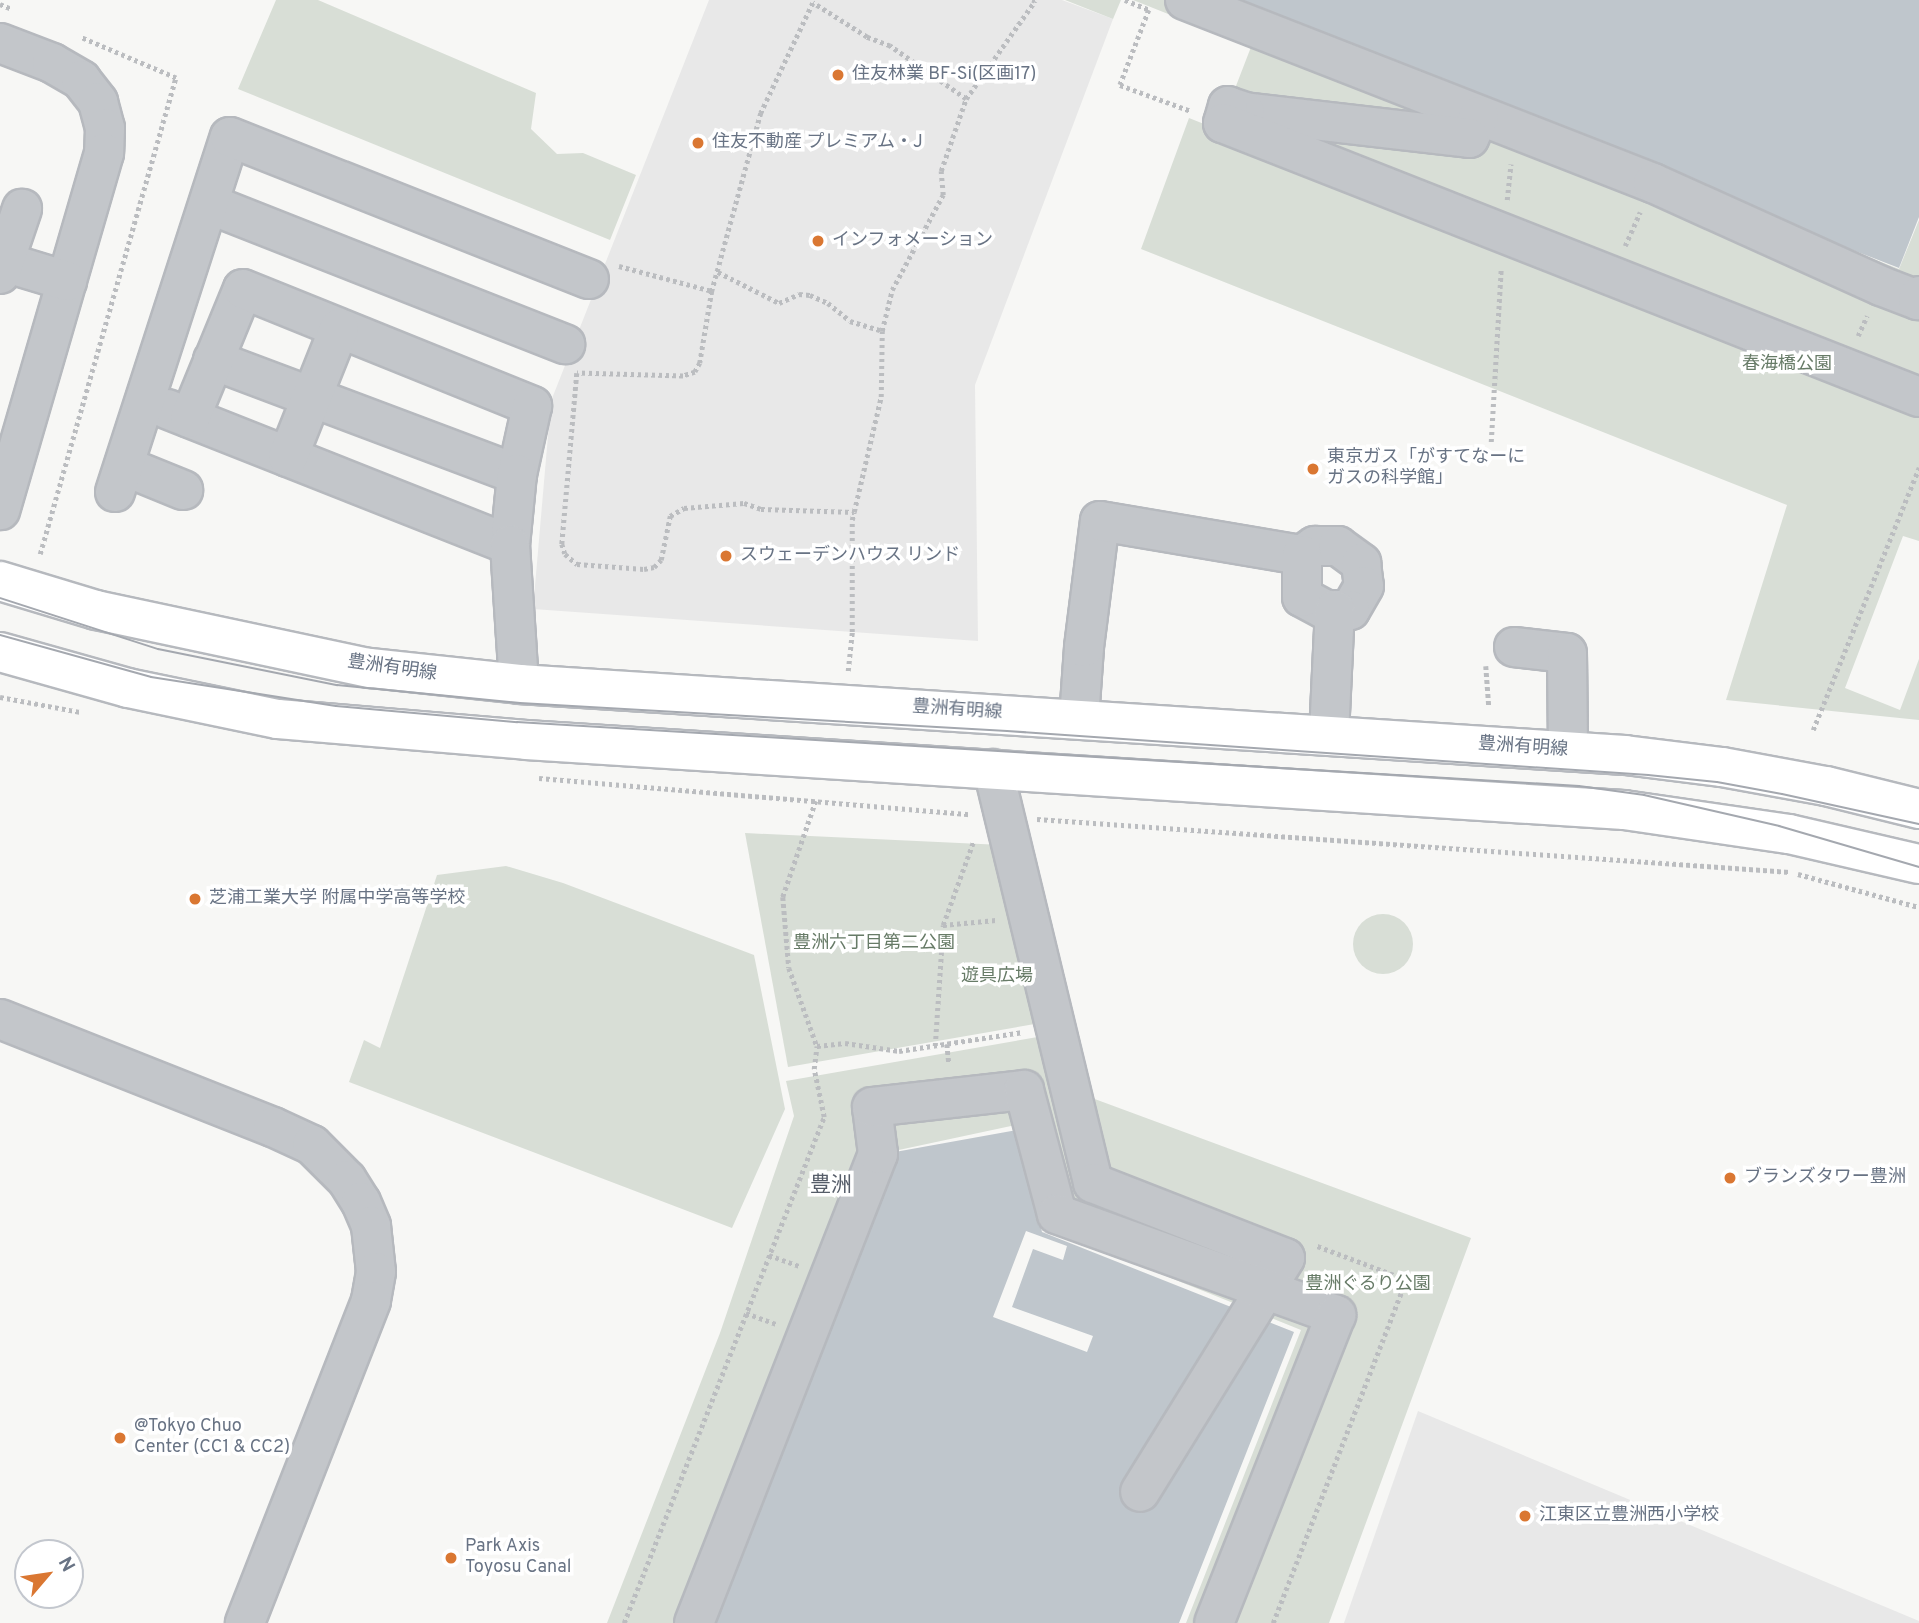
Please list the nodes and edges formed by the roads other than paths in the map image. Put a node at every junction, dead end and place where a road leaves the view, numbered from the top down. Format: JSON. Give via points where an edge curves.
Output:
{"nodes":[{"id":1,"x":1185,"y":0,"type":"edge"},
{"id":2,"x":0,"y":43,"type":"edge"},
{"id":3,"x":1479,"y":116,"type":"junction"},
{"id":4,"x":209,"y":204,"type":"junction"},
{"id":5,"x":22,"y":209,"type":"dead end"},
{"id":6,"x":2,"y":268,"type":"edge"},
{"id":7,"x":589,"y":279,"type":"road end"},
{"id":8,"x":67,"y":281,"type":"junction"},
{"id":9,"x":1919,"y":296,"type":"edge"},
{"id":10,"x":339,"y":329,"type":"junction"},
{"id":11,"x":565,"y":344,"type":"dead end"},
{"id":12,"x":213,"y":360,"type":"junction"},
{"id":13,"x":312,"y":397,"type":"junction"},
{"id":14,"x":1919,"y":397,"type":"edge"},
{"id":15,"x":145,"y":401,"type":"junction"},
{"id":16,"x":190,"y":418,"type":"junction"},
{"id":17,"x":288,"y":457,"type":"junction"},
{"id":18,"x":517,"y":474,"type":"junction"},
{"id":19,"x":183,"y":490,"type":"dead end"},
{"id":20,"x":0,"y":510,"type":"edge"},
{"id":21,"x":510,"y":545,"type":"junction"},
{"id":22,"x":1303,"y":555,"type":"junction"},
{"id":23,"x":0,"y":581,"type":"edge"},
{"id":24,"x":1335,"y":610,"type":"junction"},
{"id":25,"x":1514,"y":647,"type":"dead end"},
{"id":26,"x":0,"y":652,"type":"edge"},
{"id":27,"x":519,"y":684,"type":"junction"},
{"id":28,"x":1079,"y":719,"type":"junction"},
{"id":29,"x":1329,"y":735,"type":"junction"},
{"id":30,"x":1568,"y":749,"type":"dead end"},
{"id":31,"x":993,"y":769,"type":"junction"},
{"id":32,"x":1919,"y":809,"type":"edge"},
{"id":33,"x":1919,"y":864,"type":"edge"},
{"id":34,"x":0,"y":1019,"type":"edge"},
{"id":35,"x":1266,"y":1289,"type":"junction"},
{"id":36,"x":1140,"y":1492,"type":"dead end"},
{"id":37,"x":245,"y":1623,"type":"edge"},
{"id":38,"x":694,"y":1623,"type":"edge"},
{"id":39,"x":1214,"y":1623,"type":"edge"}],
"edges":[{"from":1,"to":3,"type":"street"},
{"from":2,"to":8,"type":"street","via":[[81,80],[97,102],[106,128],[104,153]]},
{"from":3,"to":9,"type":"street","via":[[1653,183],[1881,286],[1917,300]]},
{"from":3,"to":14,"type":"street","via":[[1469,138],[1245,112],[1228,106],[1223,123]]},
{"from":4,"to":7,"type":"street","via":[[230,138]]},
{"from":4,"to":11,"type":"street"},
{"from":4,"to":15,"type":"street"},
{"from":5,"to":6,"type":"street"},
{"from":6,"to":8,"type":"street"},
{"from":8,"to":20,"type":"street"},
{"from":10,"to":12,"type":"street","via":[[243,289]]},
{"from":10,"to":13,"type":"street"},
{"from":10,"to":18,"type":"street","via":[[532,405]]},
{"from":12,"to":13,"type":"street"},
{"from":12,"to":16,"type":"street"},
{"from":13,"to":17,"type":"street"},
{"from":13,"to":18,"type":"street"},
{"from":15,"to":16,"type":"street"},
{"from":15,"to":19,"type":"street","via":[[119,479]]},
{"from":16,"to":17,"type":"street"},
{"from":17,"to":21,"type":"street"},
{"from":18,"to":21,"type":"street"},
{"from":21,"to":27,"type":"street"},
{"from":22,"to":24,"type":"street","via":[[1302,597]]},
{"from":22,"to":24,"type":"street","via":[[1315,546],[1338,546],[1361,563],[1364,586],[1350,610]]},
{"from":22,"to":28,"type":"street","via":[[1100,521]]},
{"from":23,"to":27,"type":"main road","name":"豊洲有明線","via":[[96,610],[370,668]]},
{"from":24,"to":29,"type":"street"},
{"from":25,"to":30,"type":"street","via":[[1566,653]]},
{"from":26,"to":31,"type":"main road","via":[[128,688],[278,719],[526,740]]},
{"from":27,"to":28,"type":"main road","name":"豊洲有明線"},
{"from":28,"to":29,"type":"main road","name":"豊洲有明線"},
{"from":29,"to":32,"type":"main road","name":"豊洲有明線","via":[[1625,755],[1722,767]]},
{"from":31,"to":33,"type":"main road","via":[[1624,810],[1789,834]]},
{"from":31,"to":35,"type":"street","via":[[1093,1182],[1285,1258]]},
{"from":34,"to":37,"type":"street","via":[[312,1146],[347,1180],[371,1226],[376,1272],[371,1301]]},
{"from":35,"to":36,"type":"street"},
{"from":35,"to":38,"type":"street","via":[[1057,1214],[1024,1090],[873,1107],[878,1154]]},
{"from":35,"to":39,"type":"street","via":[[1336,1315]]}]}
